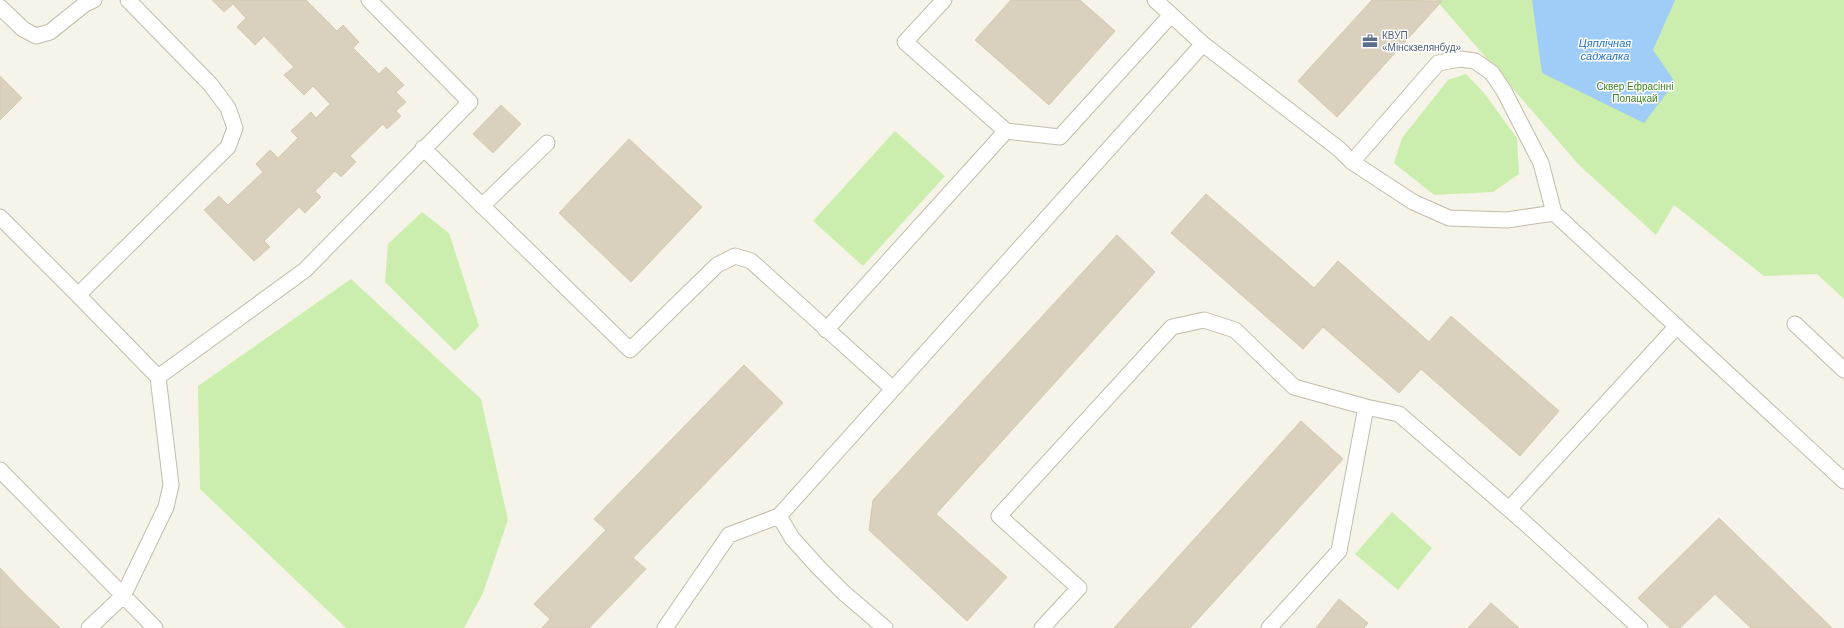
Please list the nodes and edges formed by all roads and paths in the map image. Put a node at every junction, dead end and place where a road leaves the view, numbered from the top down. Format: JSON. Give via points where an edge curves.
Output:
{"nodes":[{"id":1,"x":94,"y":0,"type":"edge"},
{"id":2,"x":128,"y":0,"type":"edge"},
{"id":3,"x":369,"y":0,"type":"edge"},
{"id":4,"x":944,"y":0,"type":"edge"},
{"id":5,"x":1155,"y":0,"type":"edge"},
{"id":6,"x":0,"y":6,"type":"edge"},
{"id":7,"x":1171,"y":14,"type":"junction"},
{"id":8,"x":1203,"y":44,"type":"junction"},
{"id":9,"x":1006,"y":131,"type":"junction"},
{"id":10,"x":547,"y":143,"type":"dead end"},
{"id":11,"x":423,"y":148,"type":"junction"},
{"id":12,"x":1352,"y":162,"type":"junction"},
{"id":13,"x":482,"y":206,"type":"junction"},
{"id":14,"x":1554,"y":212,"type":"junction"},
{"id":15,"x":0,"y":217,"type":"edge"},
{"id":16,"x":78,"y":295,"type":"junction"},
{"id":17,"x":1795,"y":324,"type":"dead end"},
{"id":18,"x":1677,"y":326,"type":"junction"},
{"id":19,"x":826,"y":330,"type":"junction"},
{"id":20,"x":1844,"y":370,"type":"edge"},
{"id":21,"x":158,"y":377,"type":"junction"},
{"id":22,"x":892,"y":388,"type":"junction"},
{"id":23,"x":1366,"y":407,"type":"junction"},
{"id":24,"x":0,"y":470,"type":"edge"},
{"id":25,"x":1844,"y":481,"type":"edge"},
{"id":26,"x":1509,"y":509,"type":"junction"},
{"id":27,"x":779,"y":516,"type":"junction"},
{"id":28,"x":123,"y":596,"type":"junction"},
{"id":29,"x":89,"y":628,"type":"edge"},
{"id":30,"x":155,"y":628,"type":"edge"},
{"id":31,"x":665,"y":628,"type":"edge"},
{"id":32,"x":885,"y":628,"type":"edge"},
{"id":33,"x":1042,"y":628,"type":"edge"},
{"id":34,"x":1269,"y":628,"type":"edge"},
{"id":35,"x":1640,"y":628,"type":"edge"}],
"edges":[{"from":1,"to":6,"type":"lane","via":[[85,4],[50,32],[36,36],[23,29]]},
{"from":2,"to":16,"type":"lane","via":[[211,84],[228,108],[235,128],[228,147]]},
{"from":3,"to":11,"type":"lane","via":[[470,102]]},
{"from":4,"to":9,"type":"lane","via":[[905,42]]},
{"from":5,"to":7,"type":"lane"},
{"from":7,"to":8,"type":"lane"},
{"from":7,"to":9,"type":"lane","via":[[1060,137]]},
{"from":8,"to":12,"type":"lane","via":[[1339,149]]},
{"from":8,"to":22,"type":"lane"},
{"from":9,"to":19,"type":"lane"},
{"from":10,"to":13,"type":"lane"},
{"from":11,"to":13,"type":"lane"},
{"from":11,"to":21,"type":"lane","via":[[305,270]]},
{"from":12,"to":14,"type":"lane","via":[[1413,202],[1450,218],[1507,220]]},
{"from":12,"to":14,"type":"lane","via":[[1438,64],[1460,59],[1475,61],[1492,73],[1504,91],[1542,163]]},
{"from":13,"to":19,"type":"lane","via":[[630,350],[717,265],[735,256],[751,261]]},
{"from":14,"to":18,"type":"lane"},
{"from":15,"to":16,"type":"lane"},
{"from":16,"to":21,"type":"lane"},
{"from":17,"to":20,"type":"lane"},
{"from":18,"to":25,"type":"lane"},
{"from":18,"to":26,"type":"lane"},
{"from":19,"to":22,"type":"lane"},
{"from":21,"to":28,"type":"lane","via":[[171,485],[166,507]]},
{"from":22,"to":27,"type":"lane"},
{"from":23,"to":26,"type":"lane","via":[[1399,414]]},
{"from":23,"to":33,"type":"lane","via":[[1294,387],[1235,330],[1204,320],[1172,327],[999,516],[1079,588]]},
{"from":23,"to":34,"type":"lane","via":[[1339,551]]},
{"from":24,"to":28,"type":"lane"},
{"from":26,"to":35,"type":"lane"},
{"from":27,"to":31,"type":"lane","via":[[729,535]]},
{"from":27,"to":32,"type":"lane","via":[[792,538],[818,567]]},
{"from":28,"to":29,"type":"lane"},
{"from":28,"to":30,"type":"lane"}]}
